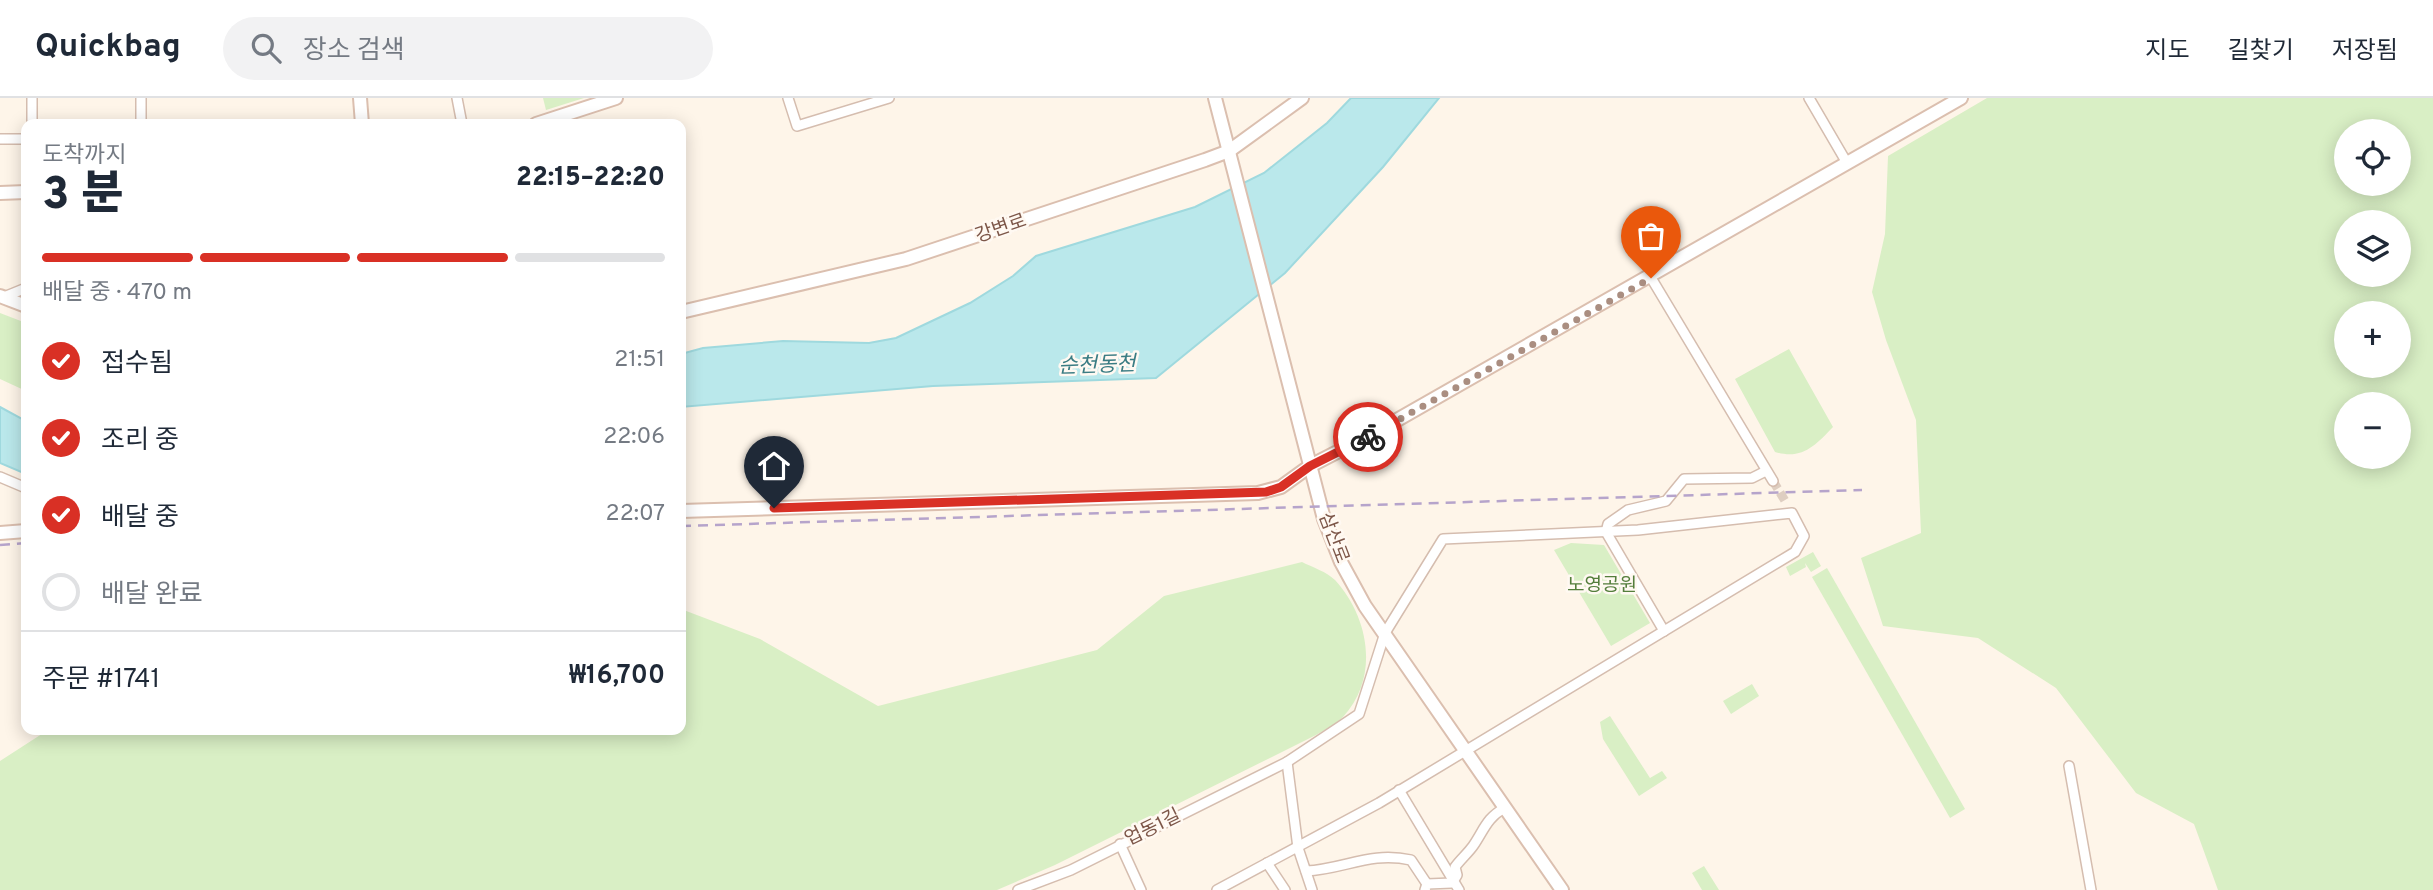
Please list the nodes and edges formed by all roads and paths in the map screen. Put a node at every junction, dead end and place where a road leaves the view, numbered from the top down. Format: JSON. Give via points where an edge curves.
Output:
{"nodes":[{"id":1,"x":32,"y":98,"type":"edge"},
{"id":2,"x":141,"y":98,"type":"edge"},
{"id":3,"x":360,"y":98,"type":"edge"},
{"id":4,"x":457,"y":98,"type":"edge"},
{"id":5,"x":616,"y":98,"type":"edge"},
{"id":6,"x":788,"y":98,"type":"edge"},
{"id":7,"x":889,"y":98,"type":"edge"},
{"id":8,"x":1215,"y":98,"type":"edge"},
{"id":9,"x":1302,"y":98,"type":"edge"},
{"id":10,"x":1809,"y":98,"type":"edge"},
{"id":11,"x":1961,"y":98,"type":"edge"},
{"id":12,"x":32,"y":119,"type":"edge"},
{"id":13,"x":141,"y":119,"type":"edge"},
{"id":14,"x":362,"y":119,"type":"edge"},
{"id":15,"x":461,"y":119,"type":"edge"},
{"id":16,"x":551,"y":119,"type":"edge"},
{"id":17,"x":0,"y":139,"type":"edge"},
{"id":18,"x":21,"y":139,"type":"edge"},
{"id":19,"x":1228,"y":151,"type":"junction"},
{"id":20,"x":1847,"y":163,"type":"junction"},
{"id":21,"x":0,"y":192,"type":"edge"},
{"id":22,"x":21,"y":192,"type":"edge"},
{"id":23,"x":1650,"y":276,"type":"junction"},
{"id":24,"x":21,"y":290,"type":"edge"},
{"id":25,"x":2,"y":297,"type":"edge"},
{"id":26,"x":21,"y":304,"type":"edge"},
{"id":27,"x":686,"y":311,"type":"edge"},
{"id":28,"x":1310,"y":466,"type":"junction"},
{"id":29,"x":1766,"y":471,"type":"junction"},
{"id":30,"x":0,"y":477,"type":"edge"},
{"id":31,"x":1773,"y":481,"type":"tunnel mouth"},
{"id":32,"x":21,"y":486,"type":"edge"},
{"id":33,"x":686,"y":511,"type":"edge"},
{"id":34,"x":21,"y":531,"type":"edge"},
{"id":35,"x":1606,"y":532,"type":"junction"},
{"id":36,"x":0,"y":533,"type":"edge"},
{"id":37,"x":1664,"y":631,"type":"junction"},
{"id":38,"x":1385,"y":633,"type":"junction"},
{"id":39,"x":1463,"y":750,"type":"junction"},
{"id":40,"x":1287,"y":762,"type":"junction"},
{"id":41,"x":2069,"y":766,"type":"dead end"},
{"id":42,"x":1399,"y":790,"type":"junction"},
{"id":43,"x":1504,"y":808,"type":"junction"},
{"id":44,"x":1120,"y":844,"type":"junction"},
{"id":45,"x":1298,"y":848,"type":"junction"},
{"id":46,"x":1267,"y":863,"type":"junction"},
{"id":47,"x":1306,"y":871,"type":"junction"},
{"id":48,"x":1454,"y":880,"type":"junction"},
{"id":49,"x":1426,"y":887,"type":"edge"},
{"id":50,"x":1018,"y":890,"type":"edge"},
{"id":51,"x":1141,"y":890,"type":"edge"},
{"id":52,"x":1217,"y":890,"type":"edge"},
{"id":53,"x":1285,"y":890,"type":"edge"},
{"id":54,"x":1312,"y":890,"type":"edge"},
{"id":55,"x":1459,"y":890,"type":"edge"},
{"id":56,"x":1562,"y":890,"type":"edge"},
{"id":57,"x":2091,"y":890,"type":"edge"}],
"edges":[{"from":1,"to":12,"type":"street"},
{"from":2,"to":13,"type":"street"},
{"from":3,"to":14,"type":"main road"},
{"from":4,"to":15,"type":"street"},
{"from":5,"to":16,"type":"main road"},
{"from":6,"to":7,"type":"street","via":[[797,126]]},
{"from":8,"to":19,"type":"main road"},
{"from":9,"to":19,"type":"main road","name":"강변로"},
{"from":10,"to":20,"type":"street"},
{"from":11,"to":20,"type":"main road"},
{"from":17,"to":18,"type":"street"},
{"from":19,"to":27,"type":"main road","name":"강변로","via":[[906,259]]},
{"from":19,"to":28,"type":"main road","name":"삼산로"},
{"from":20,"to":23,"type":"main road"},
{"from":21,"to":22,"type":"main road"},
{"from":23,"to":28,"type":"main road"},
{"from":23,"to":29,"type":"street"},
{"from":24,"to":25,"type":"street"},
{"from":25,"to":26,"type":"main road"},
{"from":28,"to":33,"type":"main road","via":[[1281,487],[1258,493]]},
{"from":28,"to":38,"type":"main road","name":"삼산로","via":[[1341,562]]},
{"from":29,"to":31,"type":"street"},
{"from":29,"to":35,"type":"street","via":[[1752,478],[1684,479],[1666,501],[1621,513]]},
{"from":30,"to":32,"type":"street"},
{"from":34,"to":36,"type":"main road"},
{"from":35,"to":37,"type":"street"},
{"from":35,"to":37,"type":"street","via":[[1789,508],[1804,536],[1796,552]]},
{"from":35,"to":38,"type":"street","name":"업동1길","via":[[1443,539]]},
{"from":37,"to":39,"type":"street"},
{"from":38,"to":39,"type":"main road","name":"삼산로"},
{"from":38,"to":40,"type":"street","name":"업동1길","via":[[1359,714]]},
{"from":39,"to":42,"type":"street"},
{"from":39,"to":43,"type":"main road","name":"삼산로"},
{"from":40,"to":44,"type":"street","name":"업동1길"},
{"from":40,"to":45,"type":"street"},
{"from":41,"to":57,"type":"street"},
{"from":42,"to":45,"type":"street"},
{"from":42,"to":48,"type":"street"},
{"from":43,"to":48,"type":"street","via":[[1484,825],[1455,867]]},
{"from":43,"to":56,"type":"main road","name":"삼산로"},
{"from":44,"to":50,"type":"street","name":"업동1길","via":[[1071,870]]},
{"from":44,"to":51,"type":"street"},
{"from":45,"to":46,"type":"street"},
{"from":45,"to":47,"type":"street"},
{"from":46,"to":52,"type":"street"},
{"from":46,"to":53,"type":"street"},
{"from":47,"to":49,"type":"street","via":[[1331,869],[1364,858],[1399,858],[1411,860]]},
{"from":47,"to":54,"type":"street"},
{"from":48,"to":49,"type":"street"},
{"from":48,"to":55,"type":"street"}]}
